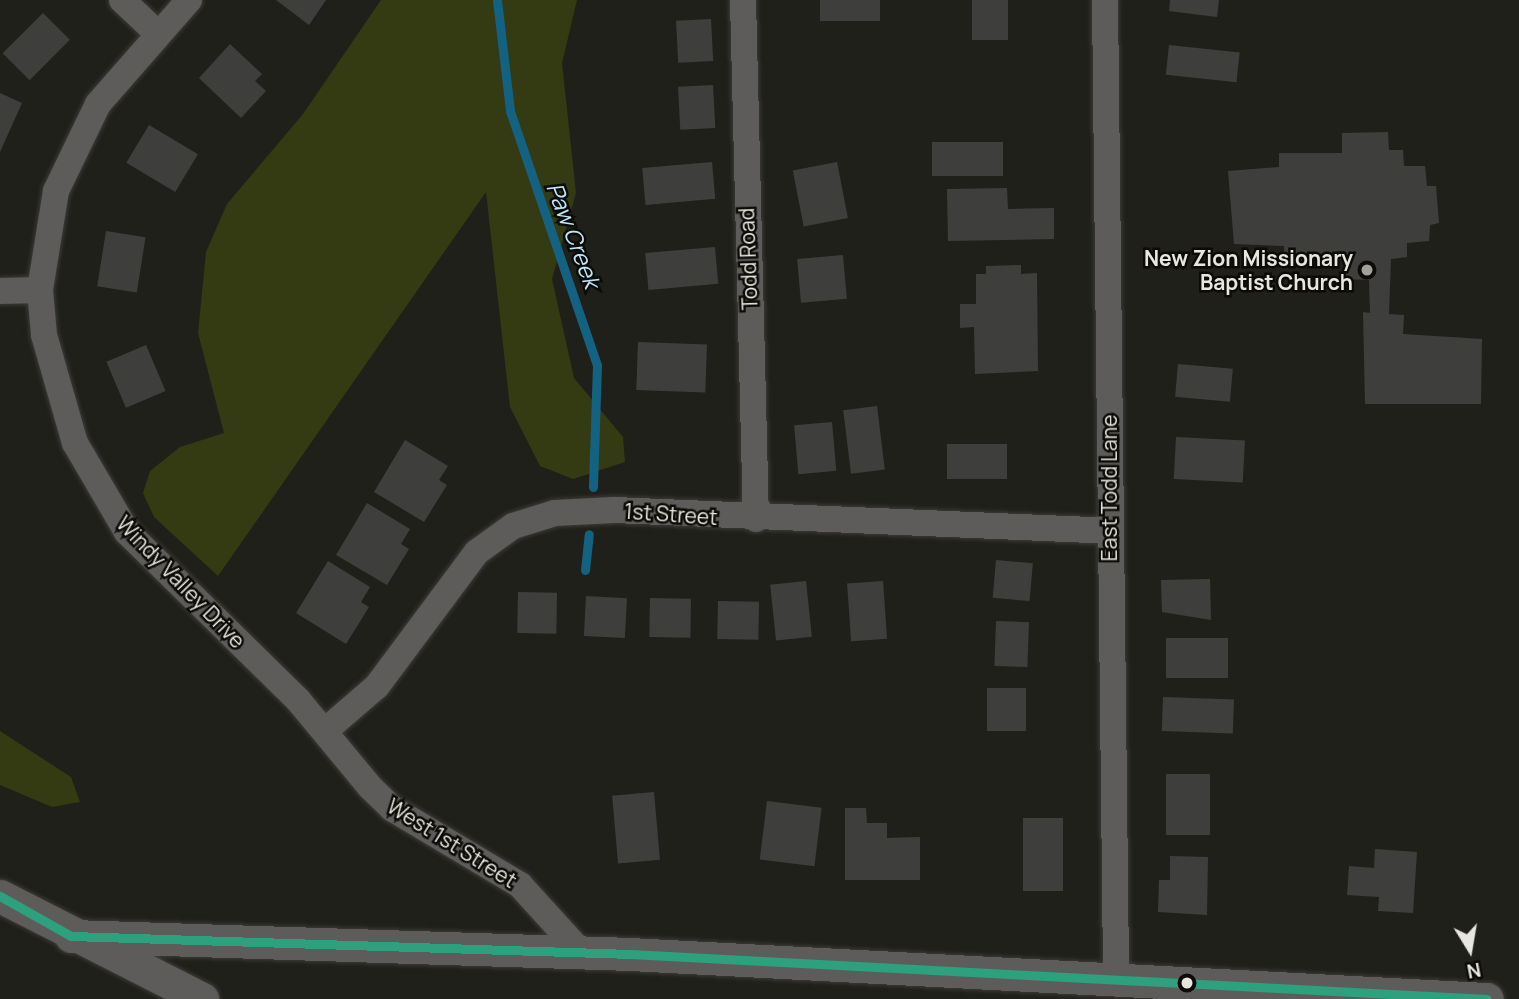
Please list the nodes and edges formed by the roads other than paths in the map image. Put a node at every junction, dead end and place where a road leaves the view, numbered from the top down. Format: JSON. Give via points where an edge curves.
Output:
{"nodes":[{"id":1,"x":122,"y":0,"type":"edge"},
{"id":2,"x":188,"y":0,"type":"edge"},
{"id":3,"x":743,"y":0,"type":"edge"},
{"id":4,"x":1105,"y":0,"type":"edge"},
{"id":5,"x":156,"y":32,"type":"junction"},
{"id":6,"x":40,"y":290,"type":"junction"},
{"id":7,"x":0,"y":291,"type":"edge"},
{"id":8,"x":755,"y":519,"type":"junction"},
{"id":9,"x":1110,"y":531,"type":"junction"},
{"id":10,"x":326,"y":730,"type":"junction"},
{"id":11,"x":0,"y":897,"type":"edge"},
{"id":12,"x":71,"y":936,"type":"junction"},
{"id":13,"x":581,"y":952,"type":"junction"},
{"id":14,"x":1116,"y":976,"type":"junction"},
{"id":15,"x":202,"y":999,"type":"edge"},
{"id":16,"x":1487,"y":999,"type":"edge"}],
"edges":[{"from":1,"to":5,"type":"street"},
{"from":2,"to":5,"type":"street","name":"Windy Valley Drive"},
{"from":3,"to":8,"type":"street","name":"Todd Road"},
{"from":4,"to":9,"type":"street","name":"East Todd Lane"},
{"from":5,"to":6,"type":"street","name":"Windy Valley Drive","via":[[98,104],[72,149],[56,191]]},
{"from":6,"to":7,"type":"street"},
{"from":6,"to":10,"type":"street","name":"Windy Valley Drive","via":[[58,395],[97,489],[127,532]]},
{"from":8,"to":9,"type":"street","name":"1st Street"},
{"from":8,"to":10,"type":"street","name":"1st Street","via":[[584,511],[513,526],[447,584],[377,686]]},
{"from":9,"to":14,"type":"street","name":"East Todd Lane"},
{"from":10,"to":13,"type":"street","name":"West 1st Street","via":[[393,809],[520,885]]},
{"from":11,"to":12,"type":"street"},
{"from":12,"to":13,"type":"street"},
{"from":12,"to":15,"type":"street"},
{"from":13,"to":14,"type":"street"},
{"from":14,"to":16,"type":"street"}]}
